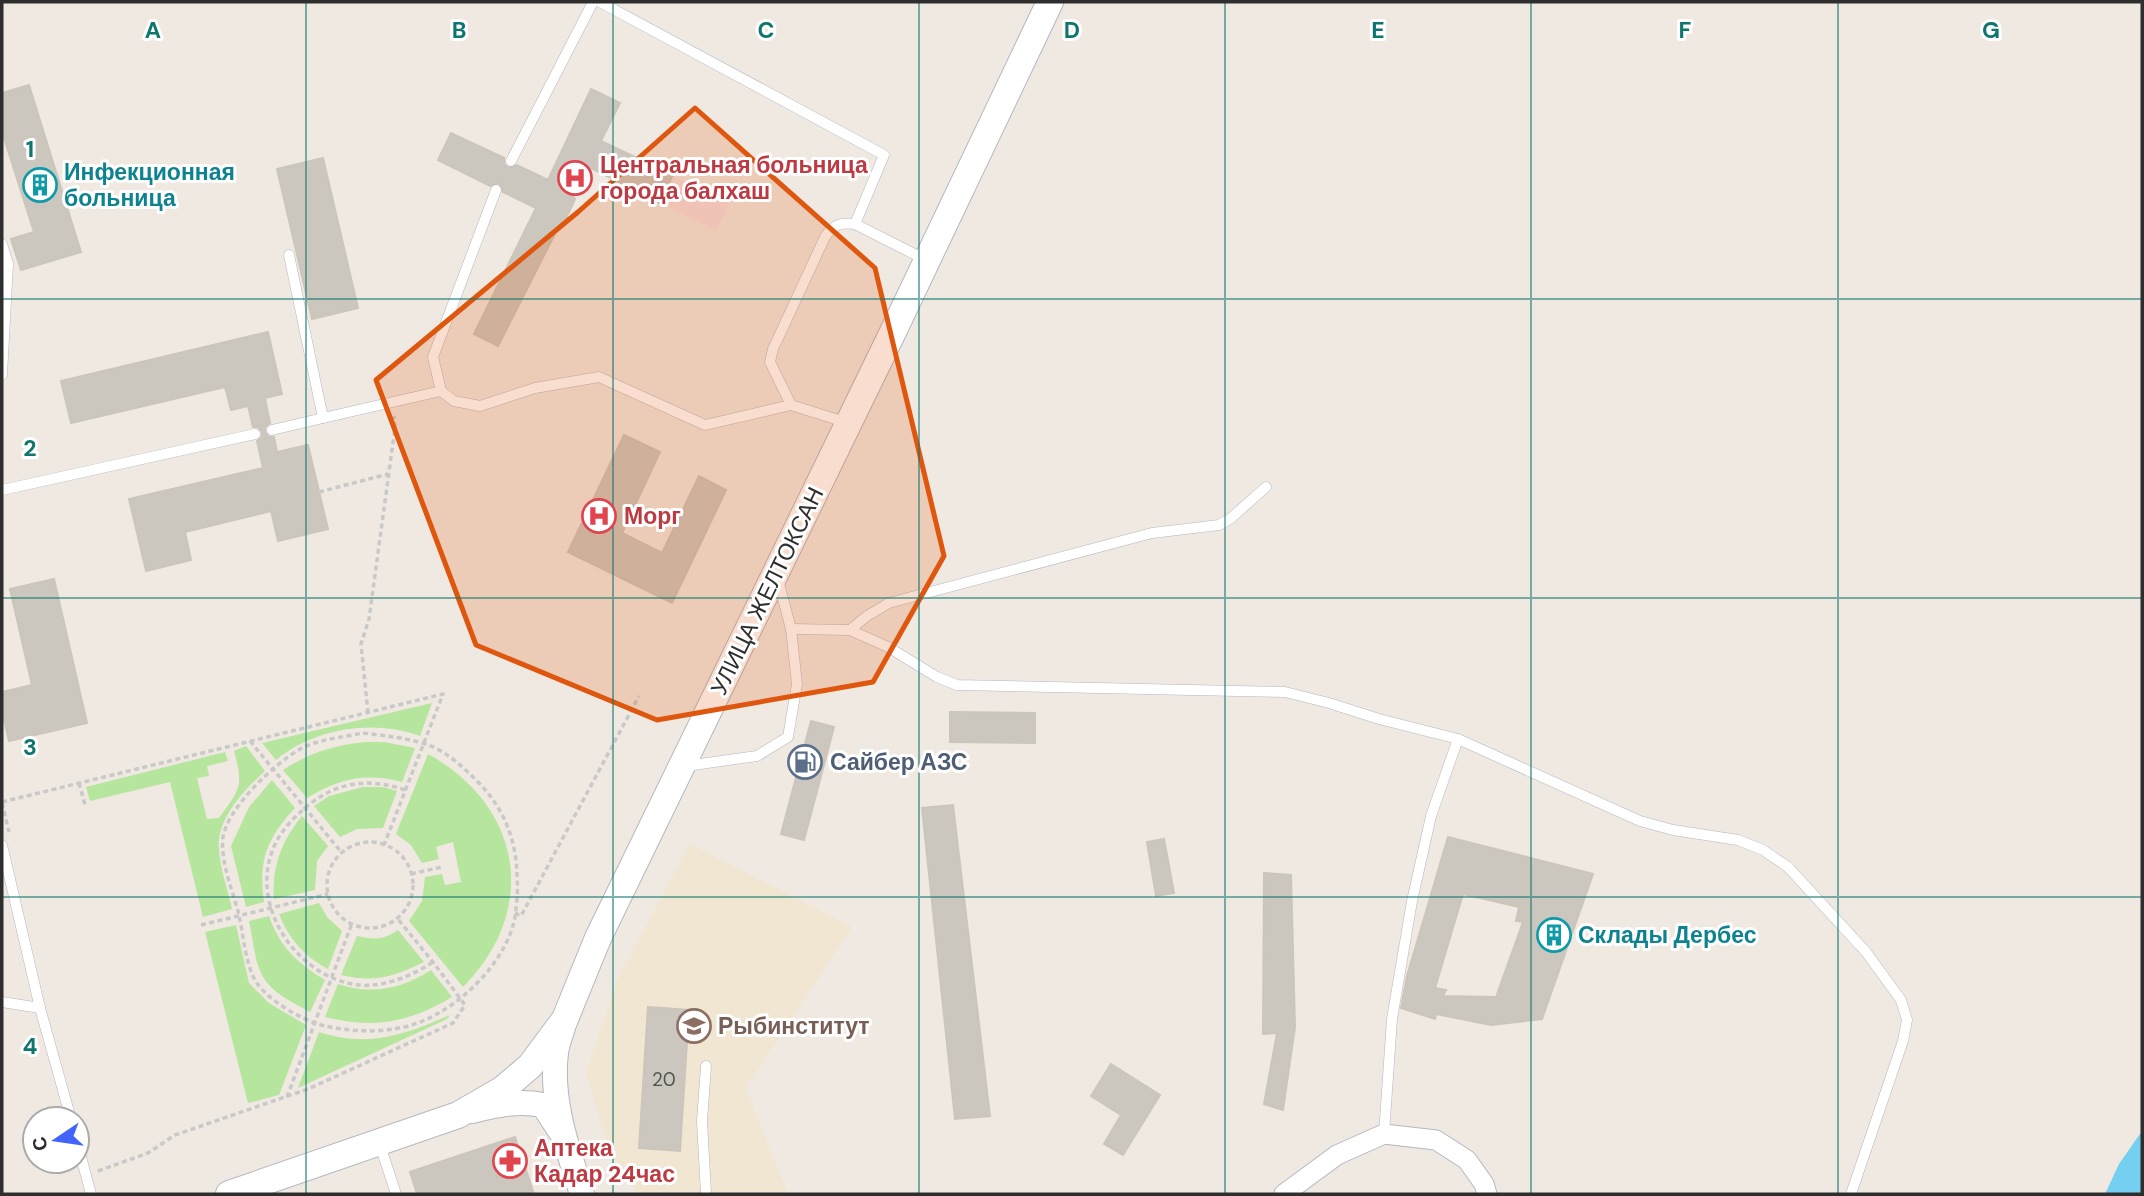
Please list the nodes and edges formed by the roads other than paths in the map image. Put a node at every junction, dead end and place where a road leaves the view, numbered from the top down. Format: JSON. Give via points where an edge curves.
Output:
{"nodes":[{"id":1,"x":593,"y":2,"type":"edge"},
{"id":2,"x":600,"y":2,"type":"edge"},
{"id":3,"x":1050,"y":2,"type":"edge"},
{"id":4,"x":511,"y":161,"type":"dead end"},
{"id":5,"x":496,"y":190,"type":"dead end"},
{"id":6,"x":855,"y":224,"type":"junction"},
{"id":7,"x":2,"y":244,"type":"edge"},
{"id":8,"x":289,"y":255,"type":"dead end"},
{"id":9,"x":926,"y":260,"type":"junction"},
{"id":10,"x":2,"y":375,"type":"edge"},
{"id":11,"x":441,"y":391,"type":"junction"},
{"id":12,"x":791,"y":405,"type":"junction"},
{"id":13,"x":323,"y":418,"type":"junction"},
{"id":14,"x":848,"y":423,"type":"junction"},
{"id":15,"x":272,"y":430,"type":"dead end"},
{"id":16,"x":255,"y":434,"type":"dead end"},
{"id":17,"x":1266,"y":487,"type":"dead end"},
{"id":18,"x":2,"y":490,"type":"edge"},
{"id":19,"x":776,"y":572,"type":"junction"},
{"id":20,"x":791,"y":629,"type":"junction"},
{"id":21,"x":850,"y":630,"type":"junction"},
{"id":22,"x":1458,"y":739,"type":"junction"},
{"id":23,"x":682,"y":767,"type":"junction"},
{"id":24,"x":2,"y":845,"type":"edge"},
{"id":25,"x":2,"y":1002,"type":"edge"},
{"id":26,"x":40,"y":1008,"type":"junction"},
{"id":27,"x":565,"y":1019,"type":"junction"},
{"id":28,"x":706,"y":1066,"type":"dead end"},
{"id":29,"x":67,"y":1105,"type":"edge"},
{"id":30,"x":458,"y":1115,"type":"junction"},
{"id":31,"x":1384,"y":1134,"type":"junction"},
{"id":32,"x":565,"y":1140,"type":"junction"},
{"id":33,"x":379,"y":1143,"type":"junction"},
{"id":34,"x":86,"y":1175,"type":"edge"},
{"id":35,"x":91,"y":1194,"type":"edge"},
{"id":36,"x":229,"y":1194,"type":"edge"},
{"id":37,"x":396,"y":1194,"type":"edge"},
{"id":38,"x":582,"y":1194,"type":"edge"},
{"id":39,"x":706,"y":1194,"type":"edge"},
{"id":40,"x":1284,"y":1194,"type":"edge"},
{"id":41,"x":1488,"y":1194,"type":"edge"},
{"id":42,"x":1852,"y":1194,"type":"edge"}],
"edges":[{"from":1,"to":4,"type":"lane"},
{"from":2,"to":6,"type":"lane","via":[[884,155]]},
{"from":3,"to":9,"type":"main road","name":"УЛИЦА ЖЕЛТОКСАН"},
{"from":5,"to":11,"type":"lane","via":[[433,357]]},
{"from":6,"to":9,"type":"lane"},
{"from":6,"to":12,"type":"lane","via":[[842,223],[825,237],[773,349],[770,362]]},
{"from":7,"to":10,"type":"lane","via":[[8,264]]},
{"from":8,"to":13,"type":"lane"},
{"from":9,"to":14,"type":"main road","name":"УЛИЦА ЖЕЛТОКСАН"},
{"from":11,"to":12,"type":"lane","via":[[454,401],[480,406],[535,388],[599,377],[705,425]]},
{"from":11,"to":13,"type":"lane"},
{"from":12,"to":14,"type":"lane"},
{"from":13,"to":15,"type":"lane"},
{"from":14,"to":19,"type":"main road","name":"УЛИЦА ЖЕЛТОКСАН"},
{"from":16,"to":18,"type":"lane"},
{"from":17,"to":21,"type":"lane","via":[[1219,524],[1152,533],[889,603]]},
{"from":19,"to":20,"type":"lane"},
{"from":19,"to":23,"type":"main road","name":"УЛИЦА ЖЕЛТОКСАН"},
{"from":20,"to":21,"type":"lane"},
{"from":20,"to":23,"type":"lane","via":[[796,684],[788,737],[757,756]]},
{"from":21,"to":22,"type":"lane","via":[[957,685],[1285,692]]},
{"from":22,"to":31,"type":"lane","via":[[1431,816],[1412,901],[1392,1019]]},
{"from":22,"to":42,"type":"lane","via":[[1640,821],[1763,849],[1788,867],[1866,952],[1901,1000],[1907,1020]]},
{"from":23,"to":27,"type":"main road","name":"УЛИЦА ЖЕЛТОКСАН","via":[[598,938]]},
{"from":24,"to":26,"type":"lane"},
{"from":25,"to":26,"type":"lane"},
{"from":26,"to":29,"type":"lane"},
{"from":27,"to":30,"type":"main road","via":[[530,1066],[503,1089]]},
{"from":27,"to":32,"type":"street","name":"УЛИЦА ЖЕЛТОКСАН","via":[[556,1054]]},
{"from":28,"to":39,"type":"lane","via":[[702,1121]]},
{"from":30,"to":32,"type":"street","via":[[525,1101],[543,1105]]},
{"from":30,"to":33,"type":"main road"},
{"from":31,"to":40,"type":"street","via":[[1337,1155]]},
{"from":31,"to":41,"type":"street","via":[[1436,1140],[1467,1160]]},
{"from":32,"to":38,"type":"street","name":"УЛИЦА ЖЕЛТОКСАН"},
{"from":33,"to":36,"type":"main road"},
{"from":33,"to":37,"type":"lane"},
{"from":34,"to":35,"type":"lane"}]}
